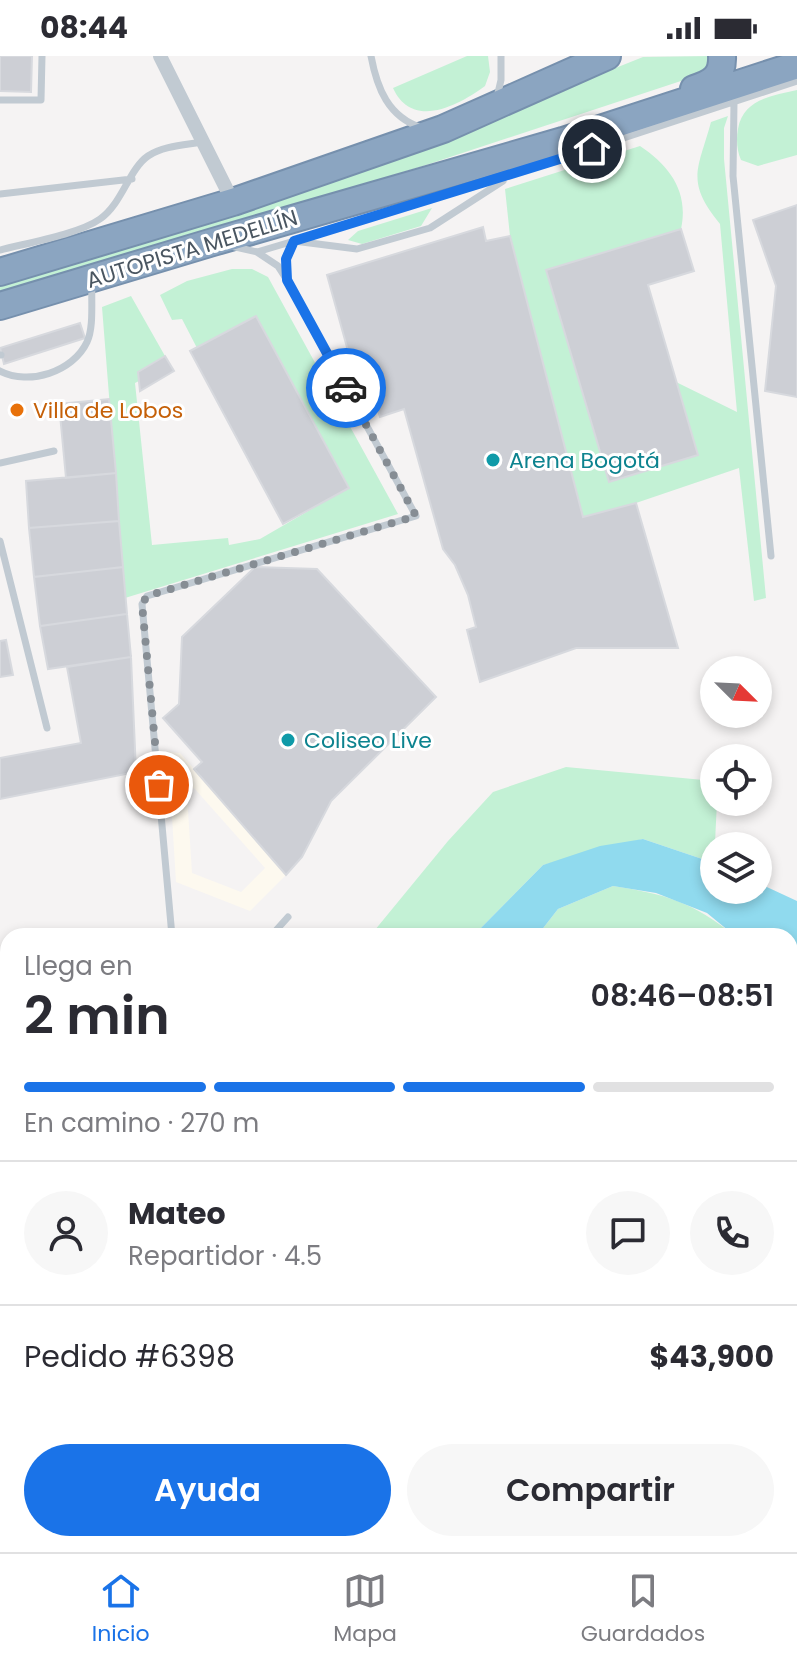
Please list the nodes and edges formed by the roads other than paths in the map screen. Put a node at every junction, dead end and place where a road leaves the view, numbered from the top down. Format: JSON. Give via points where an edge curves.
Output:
{"nodes":[{"id":1,"x":42,"y":56,"type":"edge"},
{"id":2,"x":160,"y":56,"type":"edge"},
{"id":3,"x":371,"y":56,"type":"edge"},
{"id":4,"x":501,"y":56,"type":"edge"},
{"id":5,"x":607,"y":56,"type":"edge"},
{"id":6,"x":722,"y":56,"type":"edge"},
{"id":7,"x":770,"y":56,"type":"edge"},
{"id":8,"x":797,"y":57,"type":"edge"},
{"id":9,"x":576,"y":62,"type":"edge"},
{"id":10,"x":797,"y":65,"type":"edge"},
{"id":11,"x":797,"y":81,"type":"edge"},
{"id":12,"x":0,"y":100,"type":"edge"},
{"id":13,"x":734,"y":102,"type":"junction"},
{"id":14,"x":492,"y":107,"type":"junction"},
{"id":15,"x":643,"y":115,"type":"junction"},
{"id":16,"x":443,"y":129,"type":"junction"},
{"id":17,"x":204,"y":142,"type":"junction"},
{"id":18,"x":511,"y":175,"type":"junction"},
{"id":19,"x":132,"y":179,"type":"junction"},
{"id":20,"x":0,"y":194,"type":"edge"},
{"id":21,"x":233,"y":202,"type":"junction"},
{"id":22,"x":294,"y":241,"type":"junction"},
{"id":23,"x":213,"y":242,"type":"junction"},
{"id":24,"x":0,"y":250,"type":"edge"},
{"id":25,"x":257,"y":252,"type":"junction"},
{"id":26,"x":0,"y":272,"type":"edge"},
{"id":27,"x":92,"y":278,"type":"junction"},
{"id":28,"x":287,"y":280,"type":"junction"},
{"id":29,"x":0,"y":306,"type":"edge"},
{"id":30,"x":90,"y":324,"type":"junction"},
{"id":31,"x":82,"y":331,"type":"dead end"},
{"id":32,"x":0,"y":371,"type":"edge"},
{"id":33,"x":54,"y":451,"type":"dead end"},
{"id":34,"x":0,"y":463,"type":"edge"},
{"id":35,"x":0,"y":541,"type":"edge"},
{"id":36,"x":771,"y":556,"type":"dead end"},
{"id":37,"x":47,"y":728,"type":"dead end"},
{"id":38,"x":288,"y":917,"type":"dead end"},
{"id":39,"x":171,"y":928,"type":"edge"},
{"id":40,"x":278,"y":928,"type":"edge"}],
"edges":[{"from":1,"to":12,"type":"lane","via":[[41,100]]},
{"from":2,"to":17,"type":"street"},
{"from":3,"to":16,"type":"lane","via":[[377,84],[392,109],[415,126]]},
{"from":4,"to":14,"type":"lane","via":[[501,80]]},
{"from":5,"to":9,"type":"highway"},
{"from":6,"to":15,"type":"highway","via":[[713,82],[649,105]]},
{"from":7,"to":8,"type":"highway","via":[[779,61]]},
{"from":9,"to":14,"type":"highway"},
{"from":10,"to":15,"type":"highway","name":"AUTOPISTA MEDELLÍN"},
{"from":11,"to":13,"type":"lane"},
{"from":13,"to":18,"type":"lane"},
{"from":13,"to":36,"type":"lane","via":[[733,176]]},
{"from":14,"to":16,"type":"highway"},
{"from":15,"to":23,"type":"highway","name":"AUTOPISTA MEDELLÍN"},
{"from":16,"to":21,"type":"highway"},
{"from":17,"to":19,"type":"lane","via":[[145,157]]},
{"from":17,"to":21,"type":"street"},
{"from":18,"to":22,"type":"lane"},
{"from":18,"to":22,"type":"lane","via":[[430,228],[357,249]]},
{"from":19,"to":20,"type":"lane"},
{"from":19,"to":24,"type":"lane","via":[[101,219]]},
{"from":21,"to":26,"type":"highway"},
{"from":22,"to":25,"type":"lane"},
{"from":22,"to":28,"type":"lane","via":[[286,259]]},
{"from":23,"to":25,"type":"lane"},
{"from":23,"to":27,"type":"highway","name":"AUTOPISTA MEDELLÍN"},
{"from":25,"to":28,"type":"lane","via":[[278,266]]},
{"from":27,"to":29,"type":"highway","name":"AUTOPISTA MEDELLÍN"},
{"from":27,"to":30,"type":"lane"},
{"from":28,"to":39,"type":"lane","via":[[416,516],[147,596],[142,604]]},
{"from":30,"to":31,"type":"lane"},
{"from":30,"to":32,"type":"lane","via":[[88,341],[56,372],[19,377]]},
{"from":33,"to":34,"type":"lane"},
{"from":35,"to":37,"type":"lane"},
{"from":38,"to":40,"type":"lane"}]}
